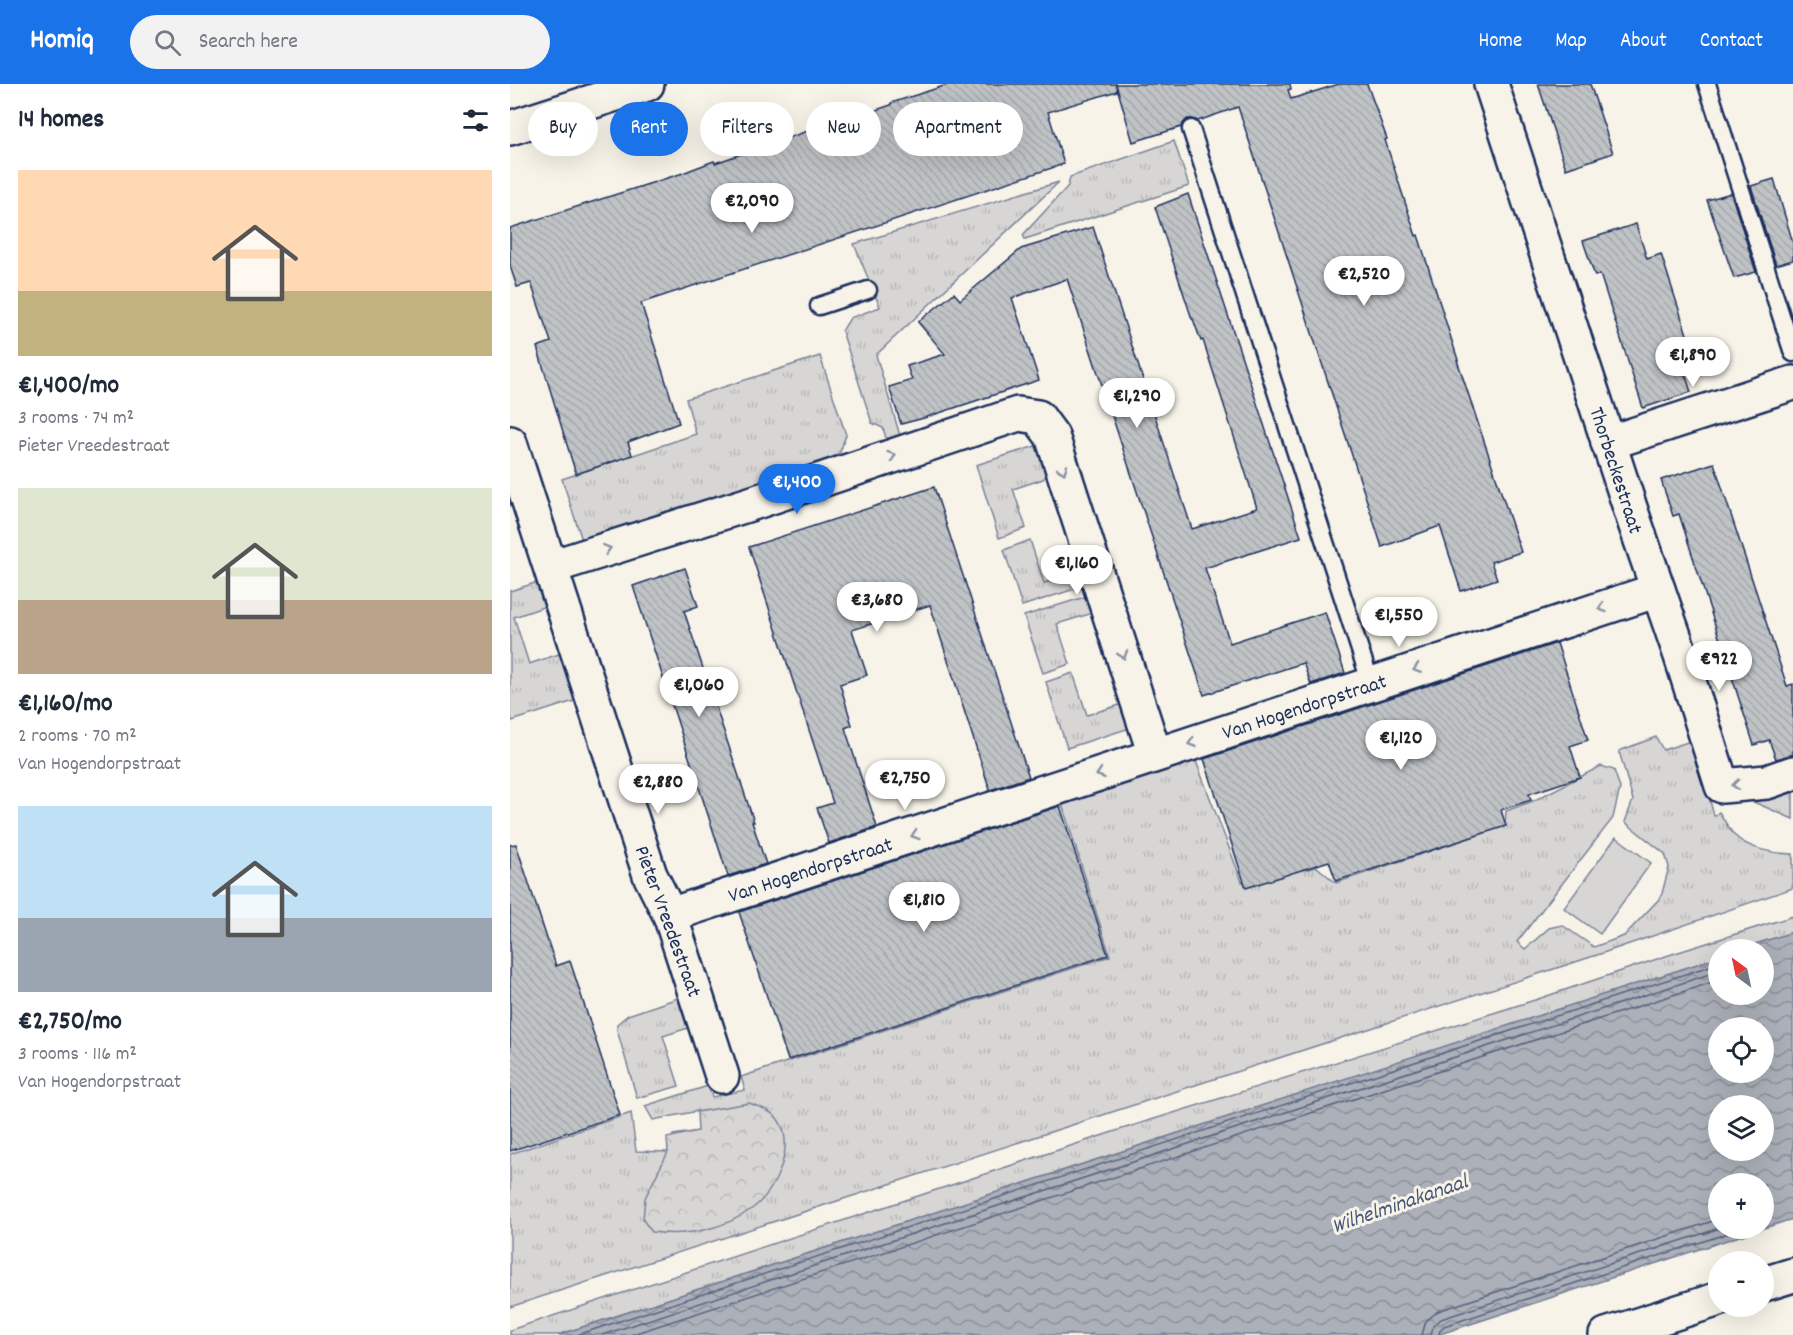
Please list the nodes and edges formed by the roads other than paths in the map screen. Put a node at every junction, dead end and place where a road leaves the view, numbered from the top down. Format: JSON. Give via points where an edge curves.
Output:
{"nodes":[{"id":1,"x":1491,"y":84,"type":"edge"},
{"id":2,"x":1707,"y":84,"type":"edge"},
{"id":3,"x":629,"y":87,"type":"edge"},
{"id":4,"x":510,"y":128,"type":"edge"},
{"id":5,"x":1191,"y":129,"type":"dead end"},
{"id":6,"x":868,"y":290,"type":"dead end"},
{"id":7,"x":819,"y":306,"type":"dead end"},
{"id":8,"x":1793,"y":352,"type":"edge"},
{"id":9,"x":1793,"y":382,"type":"edge"},
{"id":10,"x":510,"y":443,"type":"edge"},
{"id":11,"x":1608,"y":443,"type":"junction"},
{"id":12,"x":551,"y":567,"type":"junction"},
{"id":13,"x":1658,"y":590,"type":"junction"},
{"id":14,"x":1371,"y":684,"type":"junction"},
{"id":15,"x":1155,"y":755,"type":"junction"},
{"id":16,"x":1793,"y":773,"type":"edge"},
{"id":17,"x":670,"y":915,"type":"junction"},
{"id":18,"x":722,"y":1076,"type":"dead end"},
{"id":19,"x":1793,"y":1275,"type":"edge"},
{"id":20,"x":1774,"y":1281,"type":"edge"},
{"id":21,"x":1708,"y":1303,"type":"edge"},
{"id":22,"x":1606,"y":1335,"type":"edge"}],
"edges":[{"from":1,"to":11,"type":"street","name":"Thorbeckestraat"},
{"from":2,"to":8,"type":"lane"},
{"from":3,"to":4,"type":"street"},
{"from":5,"to":14,"type":"lane"},
{"from":6,"to":7,"type":"lane"},
{"from":9,"to":11,"type":"street"},
{"from":10,"to":12,"type":"street","name":"Pieter Vreedestraat"},
{"from":11,"to":13,"type":"street","name":"Thorbeckestraat"},
{"from":12,"to":15,"type":"street","one_way":true,"via":[[1018,414],[1038,417],[1052,436]]},
{"from":12,"to":17,"type":"street","name":"Pieter Vreedestraat","via":[[650,875]]},
{"from":13,"to":14,"type":"street","name":"Van Hogendorpstraat","one_way":true},
{"from":16,"to":13,"type":"street","name":"Thorbeckestraat","one_way":true,"via":[[1767,782],[1722,786]]},
{"from":14,"to":15,"type":"street","name":"Van Hogendorpstraat","one_way":true},
{"from":15,"to":17,"type":"street","name":"Van Hogendorpstraat","one_way":true},
{"from":17,"to":18,"type":"street","name":"Pieter Vreedestraat"},
{"from":19,"to":20,"type":"street"},
{"from":21,"to":22,"type":"street"}]}
